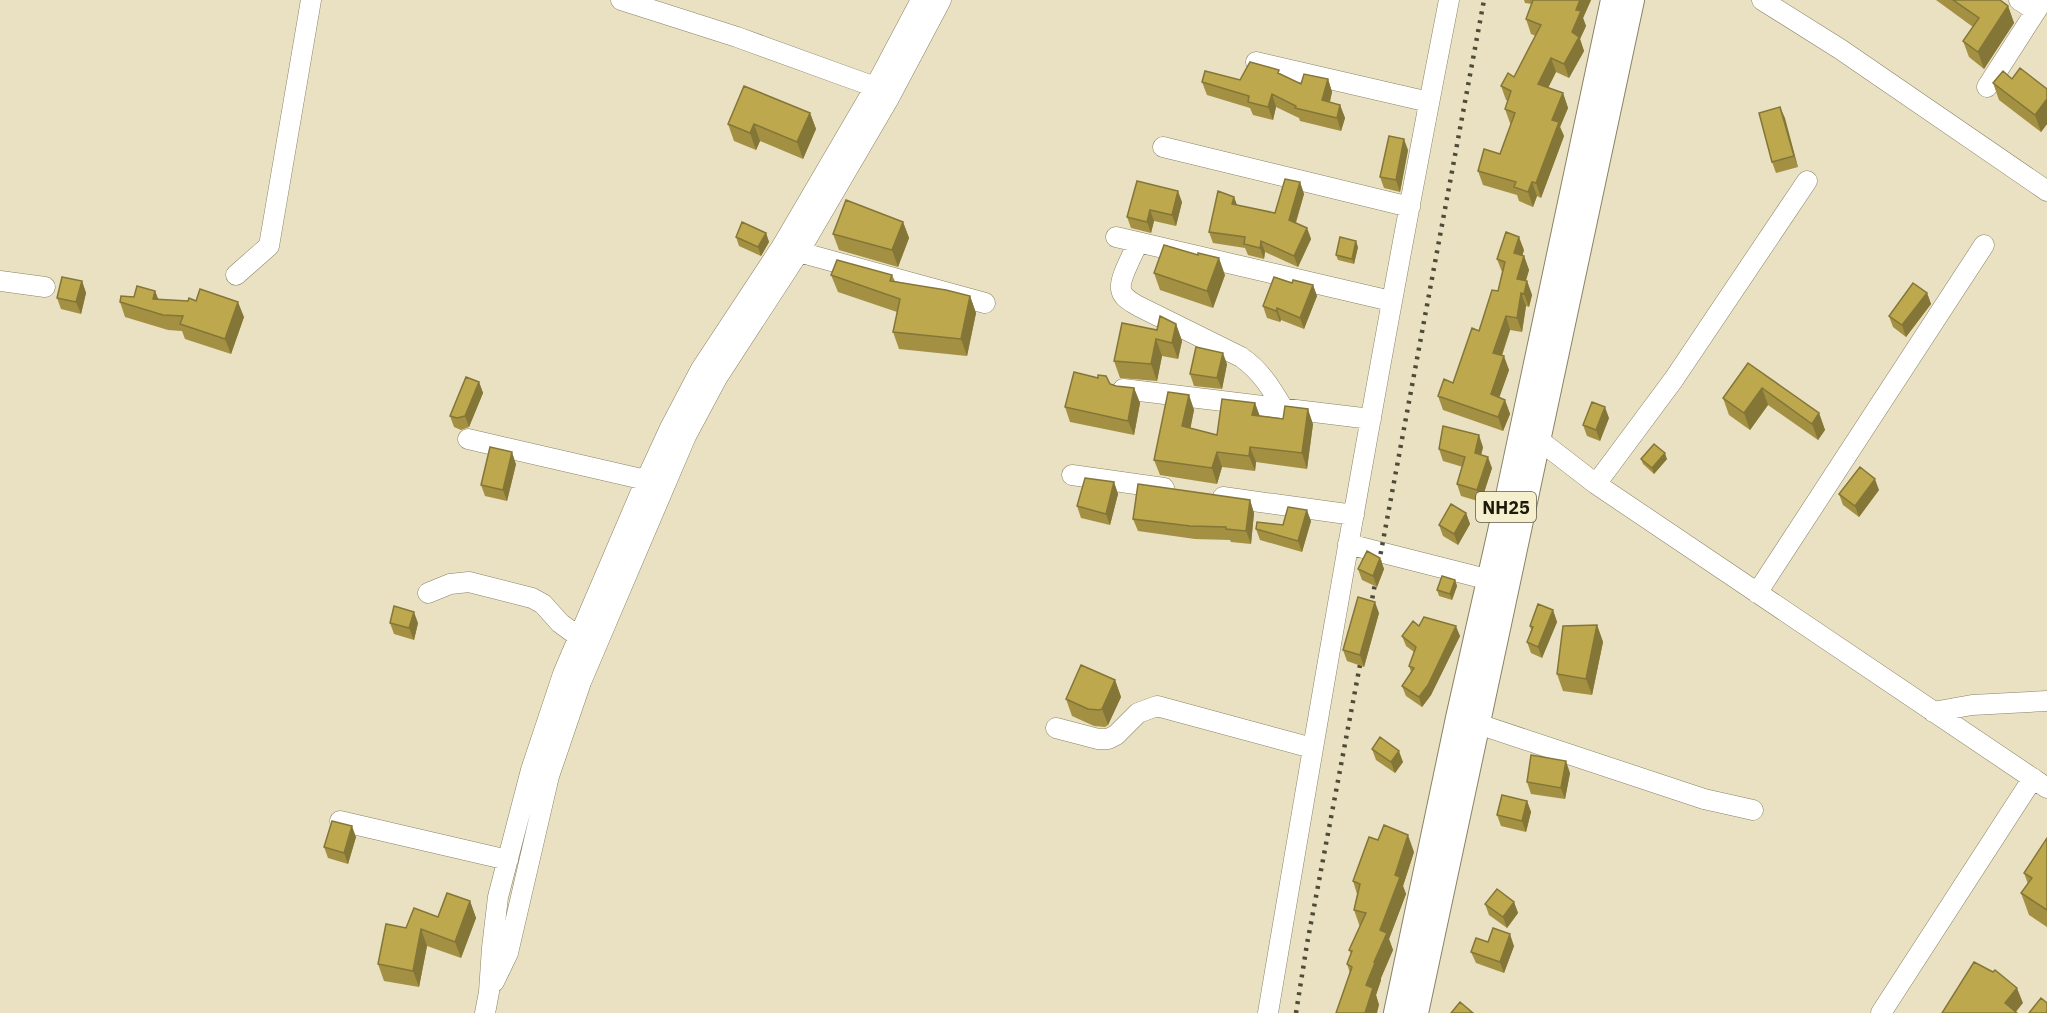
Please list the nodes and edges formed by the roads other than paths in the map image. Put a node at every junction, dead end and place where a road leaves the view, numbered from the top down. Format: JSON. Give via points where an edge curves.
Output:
{"nodes":[{"id":1,"x":311,"y":0,"type":"edge"},
{"id":2,"x":621,"y":0,"type":"edge"},
{"id":3,"x":921,"y":0,"type":"edge"},
{"id":4,"x":941,"y":0,"type":"edge"},
{"id":5,"x":1449,"y":0,"type":"edge"},
{"id":6,"x":1613,"y":0,"type":"edge"},
{"id":7,"x":1632,"y":0,"type":"edge"},
{"id":8,"x":1762,"y":0,"type":"edge"},
{"id":9,"x":2019,"y":0,"type":"edge"},
{"id":10,"x":2040,"y":6,"type":"edge"},
{"id":11,"x":1256,"y":62,"type":"edge"},
{"id":12,"x":875,"y":87,"type":"junction"},
{"id":13,"x":1987,"y":87,"type":"dead end"},
{"id":14,"x":1429,"y":102,"type":"junction"},
{"id":15,"x":1162,"y":147,"type":"dead end"},
{"id":16,"x":1808,"y":181,"type":"dead end"},
{"id":17,"x":2047,"y":191,"type":"edge"},
{"id":18,"x":1410,"y":207,"type":"junction"},
{"id":19,"x":1116,"y":237,"type":"dead end"},
{"id":20,"x":1138,"y":242,"type":"junction"},
{"id":21,"x":1984,"y":245,"type":"dead end"},
{"id":22,"x":799,"y":252,"type":"junction"},
{"id":23,"x":236,"y":275,"type":"dead end"},
{"id":24,"x":0,"y":281,"type":"edge"},
{"id":25,"x":45,"y":287,"type":"dead end"},
{"id":26,"x":1391,"y":302,"type":"junction"},
{"id":27,"x":985,"y":303,"type":"dead end"},
{"id":28,"x":1123,"y":389,"type":"edge"},
{"id":29,"x":1283,"y":408,"type":"junction"},
{"id":30,"x":1371,"y":419,"type":"junction"},
{"id":31,"x":468,"y":439,"type":"dead end"},
{"id":32,"x":1539,"y":440,"type":"junction"},
{"id":33,"x":1072,"y":475,"type":"dead end"},
{"id":34,"x":646,"y":480,"type":"junction"},
{"id":35,"x":1596,"y":484,"type":"junction"},
{"id":36,"x":1178,"y":490,"type":"edge"},
{"id":37,"x":1201,"y":494,"type":"edge"},
{"id":38,"x":1354,"y":515,"type":"junction"},
{"id":39,"x":1348,"y":544,"type":"junction"},
{"id":40,"x":1499,"y":582,"type":"junction"},
{"id":41,"x":428,"y":593,"type":"dead end"},
{"id":42,"x":1757,"y":593,"type":"junction"},
{"id":43,"x":579,"y":637,"type":"junction"},
{"id":44,"x":2047,"y":701,"type":"edge"},
{"id":45,"x":1933,"y":712,"type":"junction"},
{"id":46,"x":1478,"y":724,"type":"junction"},
{"id":47,"x":1056,"y":728,"type":"dead end"},
{"id":48,"x":1312,"y":748,"type":"junction"},
{"id":49,"x":2040,"y":783,"type":"edge"},
{"id":50,"x":1753,"y":810,"type":"dead end"},
{"id":51,"x":340,"y":821,"type":"edge"},
{"id":52,"x":508,"y":860,"type":"junction"},
{"id":53,"x":489,"y":992,"type":"junction"},
{"id":54,"x":485,"y":1013,"type":"edge"},
{"id":55,"x":1268,"y":1013,"type":"edge"},
{"id":56,"x":1396,"y":1013,"type":"edge"},
{"id":57,"x":1416,"y":1013,"type":"edge"},
{"id":58,"x":1881,"y":1013,"type":"edge"}],
"edges":[{"from":1,"to":23,"type":"street","via":[[269,246]]},
{"from":2,"to":12,"type":"street"},
{"from":3,"to":12,"type":"street"},
{"from":4,"to":22,"type":"street"},
{"from":5,"to":14,"type":"street"},
{"from":6,"to":40,"type":"main road","number":"NH25"},
{"from":7,"to":32,"type":"main road","number":"NH25"},
{"from":8,"to":17,"type":"street"},
{"from":9,"to":10,"type":"street"},
{"from":10,"to":13,"type":"street"},
{"from":11,"to":14,"type":"street"},
{"from":12,"to":34,"type":"street","via":[[782,246],[701,369]]},
{"from":14,"to":18,"type":"street"},
{"from":15,"to":18,"type":"street"},
{"from":16,"to":35,"type":"street","via":[[1674,379]]},
{"from":18,"to":26,"type":"street"},
{"from":19,"to":20,"type":"street"},
{"from":20,"to":26,"type":"street"},
{"from":20,"to":29,"type":"street","via":[[1122,279],[1123,295],[1241,357],[1264,377]]},
{"from":21,"to":42,"type":"street"},
{"from":22,"to":27,"type":"street"},
{"from":22,"to":53,"type":"street","via":[[717,378],[686,436],[590,660],[549,776],[508,953]]},
{"from":24,"to":25,"type":"street"},
{"from":26,"to":30,"type":"street"},
{"from":28,"to":29,"type":"street"},
{"from":29,"to":30,"type":"street"},
{"from":30,"to":38,"type":"street"},
{"from":31,"to":34,"type":"street"},
{"from":32,"to":35,"type":"street"},
{"from":32,"to":40,"type":"main road","number":"NH25"},
{"from":33,"to":36,"type":"street"},
{"from":34,"to":43,"type":"street"},
{"from":35,"to":42,"type":"street"},
{"from":37,"to":38,"type":"street"},
{"from":38,"to":39,"type":"street"},
{"from":39,"to":40,"type":"street"},
{"from":39,"to":48,"type":"street"},
{"from":40,"to":46,"type":"main road","number":"NH25"},
{"from":40,"to":56,"type":"main road","number":"NH25"},
{"from":41,"to":43,"type":"street","via":[[469,582],[532,598]]},
{"from":42,"to":45,"type":"street"},
{"from":43,"to":52,"type":"street","via":[[531,771]]},
{"from":44,"to":45,"type":"street","via":[[1972,705]]},
{"from":45,"to":49,"type":"street"},
{"from":46,"to":50,"type":"street","via":[[1704,799]]},
{"from":46,"to":57,"type":"main road","number":"NH25"},
{"from":47,"to":48,"type":"street","via":[[1108,739],[1138,713],[1157,706]]},
{"from":48,"to":55,"type":"street"},
{"from":49,"to":58,"type":"street"},
{"from":51,"to":52,"type":"street"},
{"from":52,"to":53,"type":"street","via":[[498,897]]},
{"from":53,"to":54,"type":"street"}]}
